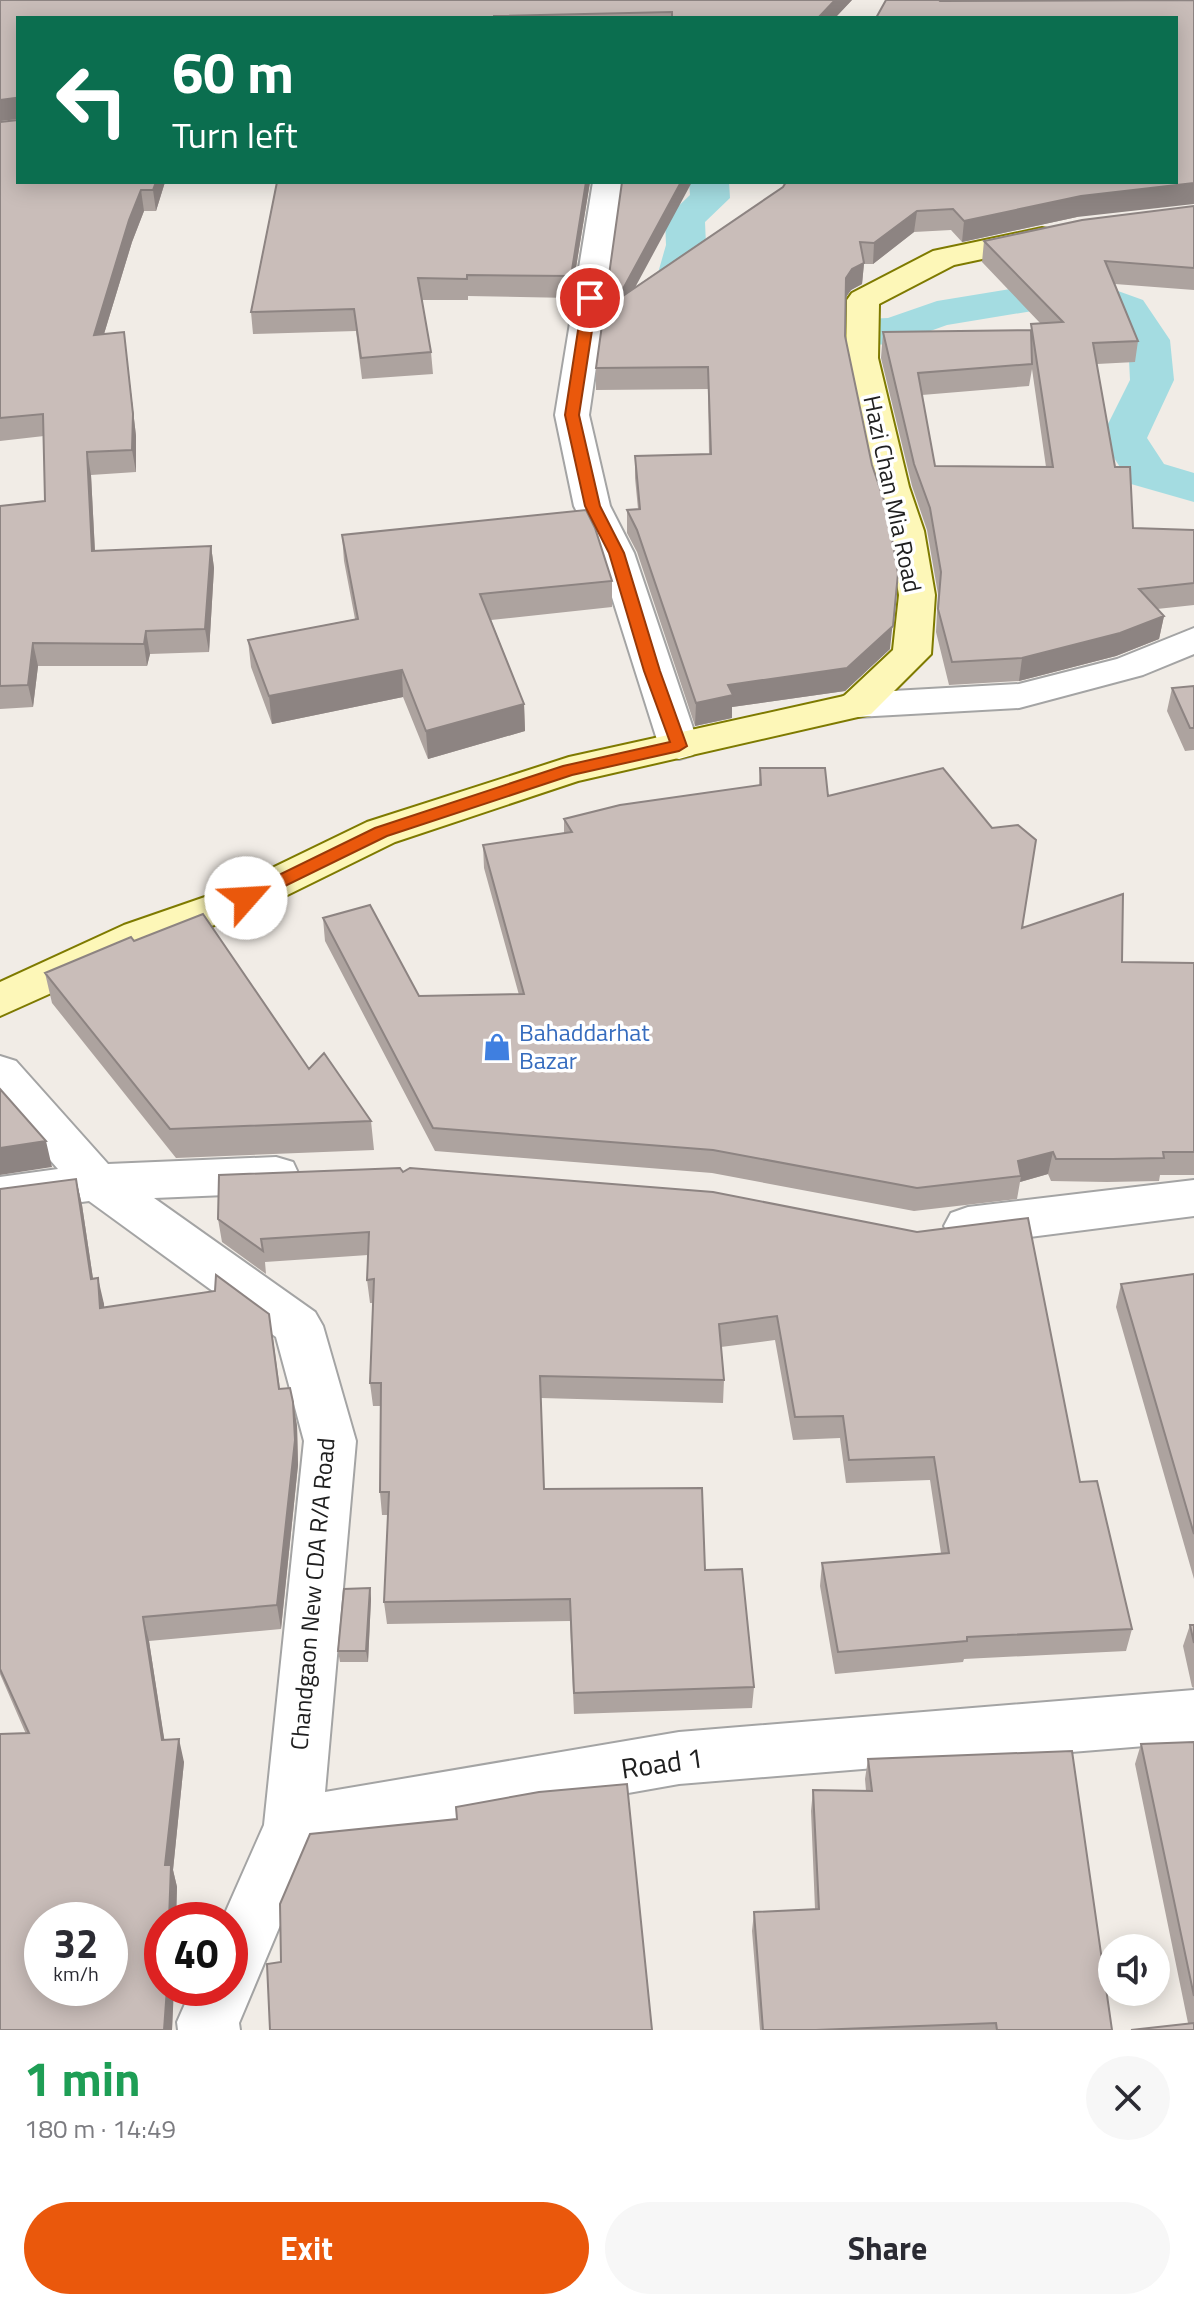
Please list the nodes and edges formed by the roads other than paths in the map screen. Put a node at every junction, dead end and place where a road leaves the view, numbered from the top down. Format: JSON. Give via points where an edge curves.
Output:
{"nodes":[{"id":1,"x":608,"y":184,"type":"edge"},
{"id":2,"x":1065,"y":232,"type":"edge"},
{"id":3,"x":1194,"y":640,"type":"edge"},
{"id":4,"x":857,"y":705,"type":"junction"},
{"id":5,"x":679,"y":746,"type":"junction"},
{"id":6,"x":0,"y":1000,"type":"edge"},
{"id":7,"x":0,"y":1073,"type":"edge"},
{"id":8,"x":316,"y":1174,"type":"edge"},
{"id":9,"x":97,"y":1182,"type":"junction"},
{"id":10,"x":0,"y":1195,"type":"edge"},
{"id":11,"x":1194,"y":1198,"type":"edge"},
{"id":12,"x":929,"y":1231,"type":"edge"},
{"id":13,"x":1194,"y":1716,"type":"edge"},
{"id":14,"x":293,"y":1825,"type":"junction"},
{"id":15,"x":248,"y":1929,"type":"edge"},
{"id":16,"x":215,"y":2006,"type":"edge"},
{"id":17,"x":209,"y":2030,"type":"edge"}],
"edges":[{"from":1,"to":5,"type":"street","via":[[572,415],[592,506],[616,553]]},
{"from":2,"to":4,"type":"street","name":"Hazi Chan Mia Road","via":[[944,258],[863,300],[862,358],[917,595],[912,654]]},
{"from":3,"to":4,"type":"street","via":[[1130,667],[1019,696]]},
{"from":4,"to":5,"type":"street","name":"Hazi Chan Mia Road"},
{"from":5,"to":6,"type":"street","name":"Hazi Chan Mia Road","via":[[569,770],[381,832],[246,898],[139,936]]},
{"from":7,"to":9,"type":"street","name":"Chandgaon New CDA R/A Road"},
{"from":8,"to":9,"type":"street"},
{"from":9,"to":10,"type":"street"},
{"from":9,"to":14,"type":"street","name":"Chandgaon New CDA R/A Road","via":[[298,1326],[330,1441]]},
{"from":11,"to":12,"type":"street"},
{"from":13,"to":14,"type":"street","name":"Road 1","via":[[679,1758]]},
{"from":14,"to":15,"type":"street"},
{"from":16,"to":17,"type":"street"}]}
